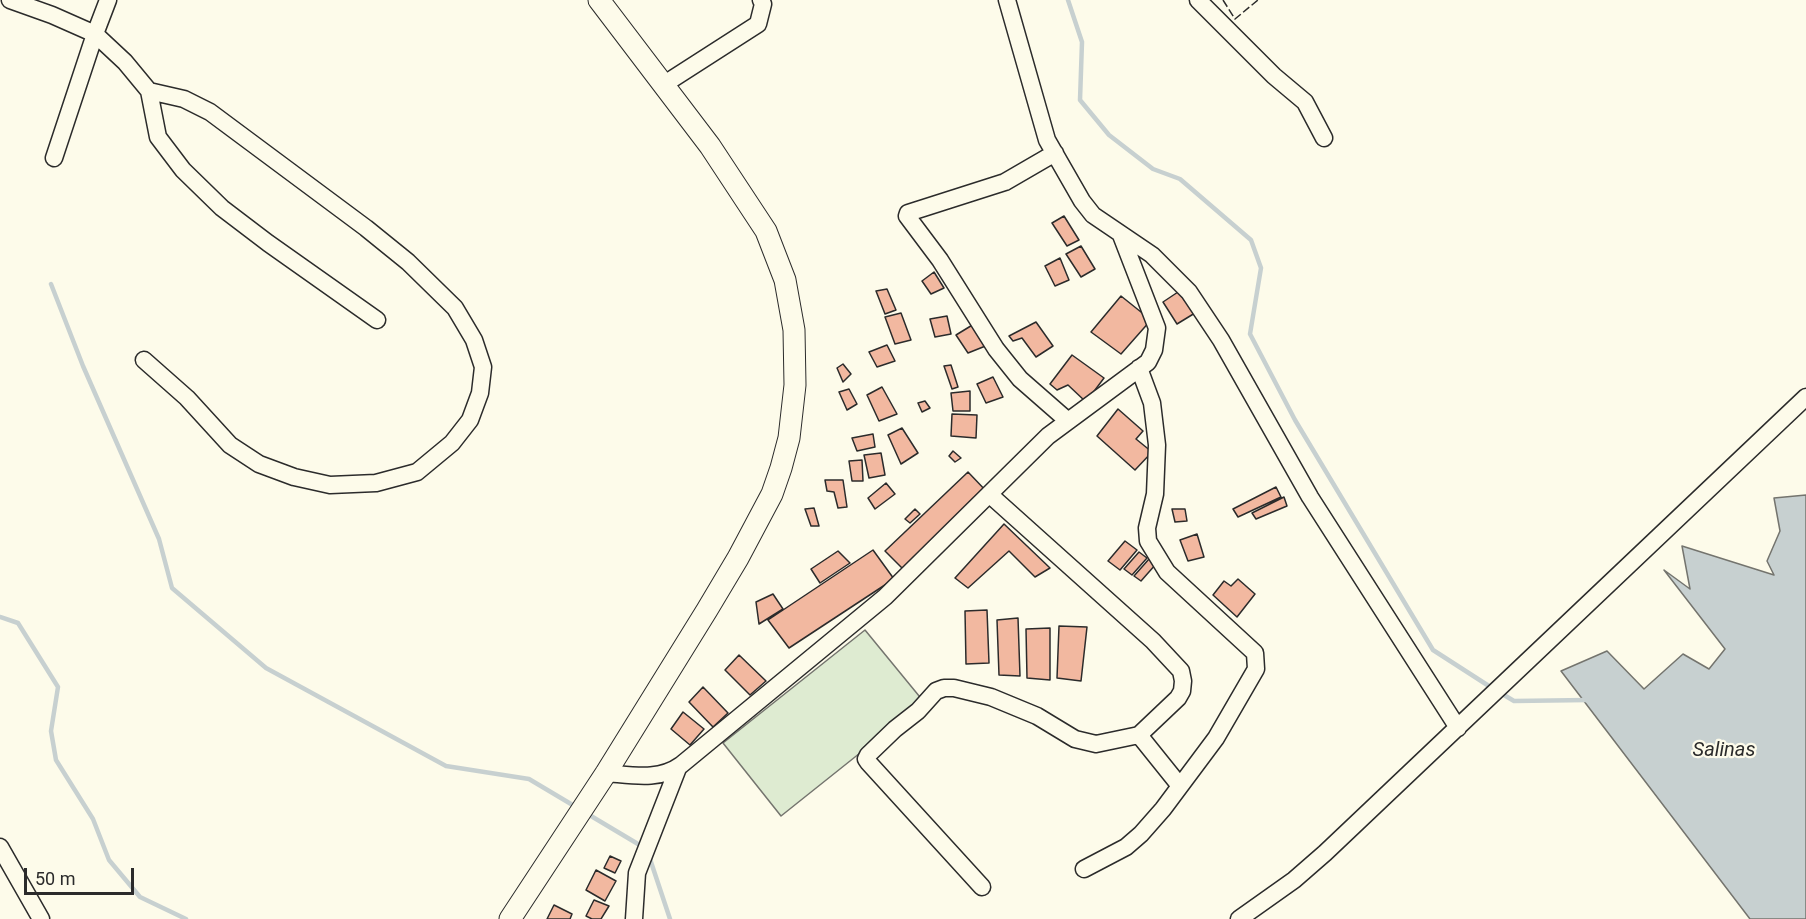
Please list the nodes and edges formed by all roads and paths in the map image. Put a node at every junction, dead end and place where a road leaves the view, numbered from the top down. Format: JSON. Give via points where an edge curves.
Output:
{"nodes":[{"id":1,"x":10,"y":0,"type":"edge"},
{"id":2,"x":108,"y":0,"type":"edge"},
{"id":3,"x":599,"y":0,"type":"edge"},
{"id":4,"x":761,"y":0,"type":"edge"},
{"id":5,"x":1007,"y":0,"type":"edge"},
{"id":6,"x":1198,"y":0,"type":"edge"},
{"id":7,"x":95,"y":34,"type":"junction"},
{"id":8,"x":663,"y":85,"type":"junction"},
{"id":9,"x":149,"y":91,"type":"junction"},
{"id":10,"x":1324,"y":138,"type":"dead end"},
{"id":11,"x":1055,"y":153,"type":"junction"},
{"id":12,"x":54,"y":158,"type":"dead end"},
{"id":13,"x":1121,"y":235,"type":"junction"},
{"id":14,"x":377,"y":320,"type":"dead end"},
{"id":15,"x":144,"y":360,"type":"dead end"},
{"id":16,"x":1139,"y":368,"type":"junction"},
{"id":17,"x":1806,"y":397,"type":"edge"},
{"id":18,"x":1068,"y":421,"type":"junction"},
{"id":19,"x":989,"y":494,"type":"junction"},
{"id":20,"x":1458,"y":728,"type":"junction"},
{"id":21,"x":1139,"y":735,"type":"junction"},
{"id":22,"x":678,"y":768,"type":"junction"},
{"id":23,"x":606,"y":773,"type":"junction"},
{"id":24,"x":1180,"y":786,"type":"junction"},
{"id":25,"x":0,"y":848,"type":"edge"},
{"id":26,"x":1084,"y":869,"type":"dead end"},
{"id":27,"x":982,"y":887,"type":"dead end"},
{"id":28,"x":42,"y":919,"type":"edge"},
{"id":29,"x":510,"y":919,"type":"edge"},
{"id":30,"x":634,"y":919,"type":"edge"},
{"id":31,"x":1239,"y":919,"type":"edge"}],
"edges":[{"from":1,"to":7,"type":"street"},
{"from":2,"to":7,"type":"street"},
{"from":3,"to":8,"type":"main road"},
{"from":4,"to":8,"type":"street","via":[[758,24]]},
{"from":5,"to":11,"type":"street","via":[[1047,140]]},
{"from":6,"to":10,"type":"street","via":[[1305,102]]},
{"from":7,"to":9,"type":"street"},
{"from":7,"to":12,"type":"street"},
{"from":8,"to":23,"type":"main road","via":[[710,146],[766,231],[784,280],[792,320],[795,385],[789,438],[772,494],[707,610]]},
{"from":9,"to":14,"type":"street","via":[[158,137],[183,170],[222,208]]},
{"from":9,"to":15,"type":"street","via":[[184,99],[210,112],[408,262],[455,308],[474,340],[483,367],[480,393],[470,420],[452,444],[417,472],[376,483],[330,485],[268,467],[230,445],[187,398]]},
{"from":11,"to":13,"type":"street","via":[[1093,215]]},
{"from":11,"to":18,"type":"street","via":[[1005,182],[907,216],[1020,379]]},
{"from":13,"to":16,"type":"street","via":[[1157,328],[1154,350],[1148,362]]},
{"from":13,"to":20,"type":"street","via":[[1152,255],[1189,292],[1221,340],[1310,497]]},
{"from":16,"to":18,"type":"street"},
{"from":16,"to":24,"type":"street","via":[[1152,403],[1157,446],[1148,541],[1167,572],[1255,653],[1257,663],[1216,738]]},
{"from":17,"to":20,"type":"street"},
{"from":18,"to":19,"type":"street"},
{"from":19,"to":21,"type":"street","via":[[1153,641],[1180,671],[1183,681],[1178,698]]},
{"from":19,"to":22,"type":"street","via":[[885,597]]},
{"from":20,"to":31,"type":"street","via":[[1325,853]]},
{"from":21,"to":24,"type":"street"},
{"from":21,"to":27,"type":"street","via":[[1096,744],[1075,739],[1037,716],[991,696],[954,688],[936,691],[868,755],[868,762]]},
{"from":22,"to":23,"type":"street","via":[[656,776]]},
{"from":22,"to":30,"type":"street","via":[[637,873]]},
{"from":23,"to":29,"type":"main road"},
{"from":24,"to":26,"type":"street","via":[[1142,834]]},
{"from":25,"to":28,"type":"street"}]}
